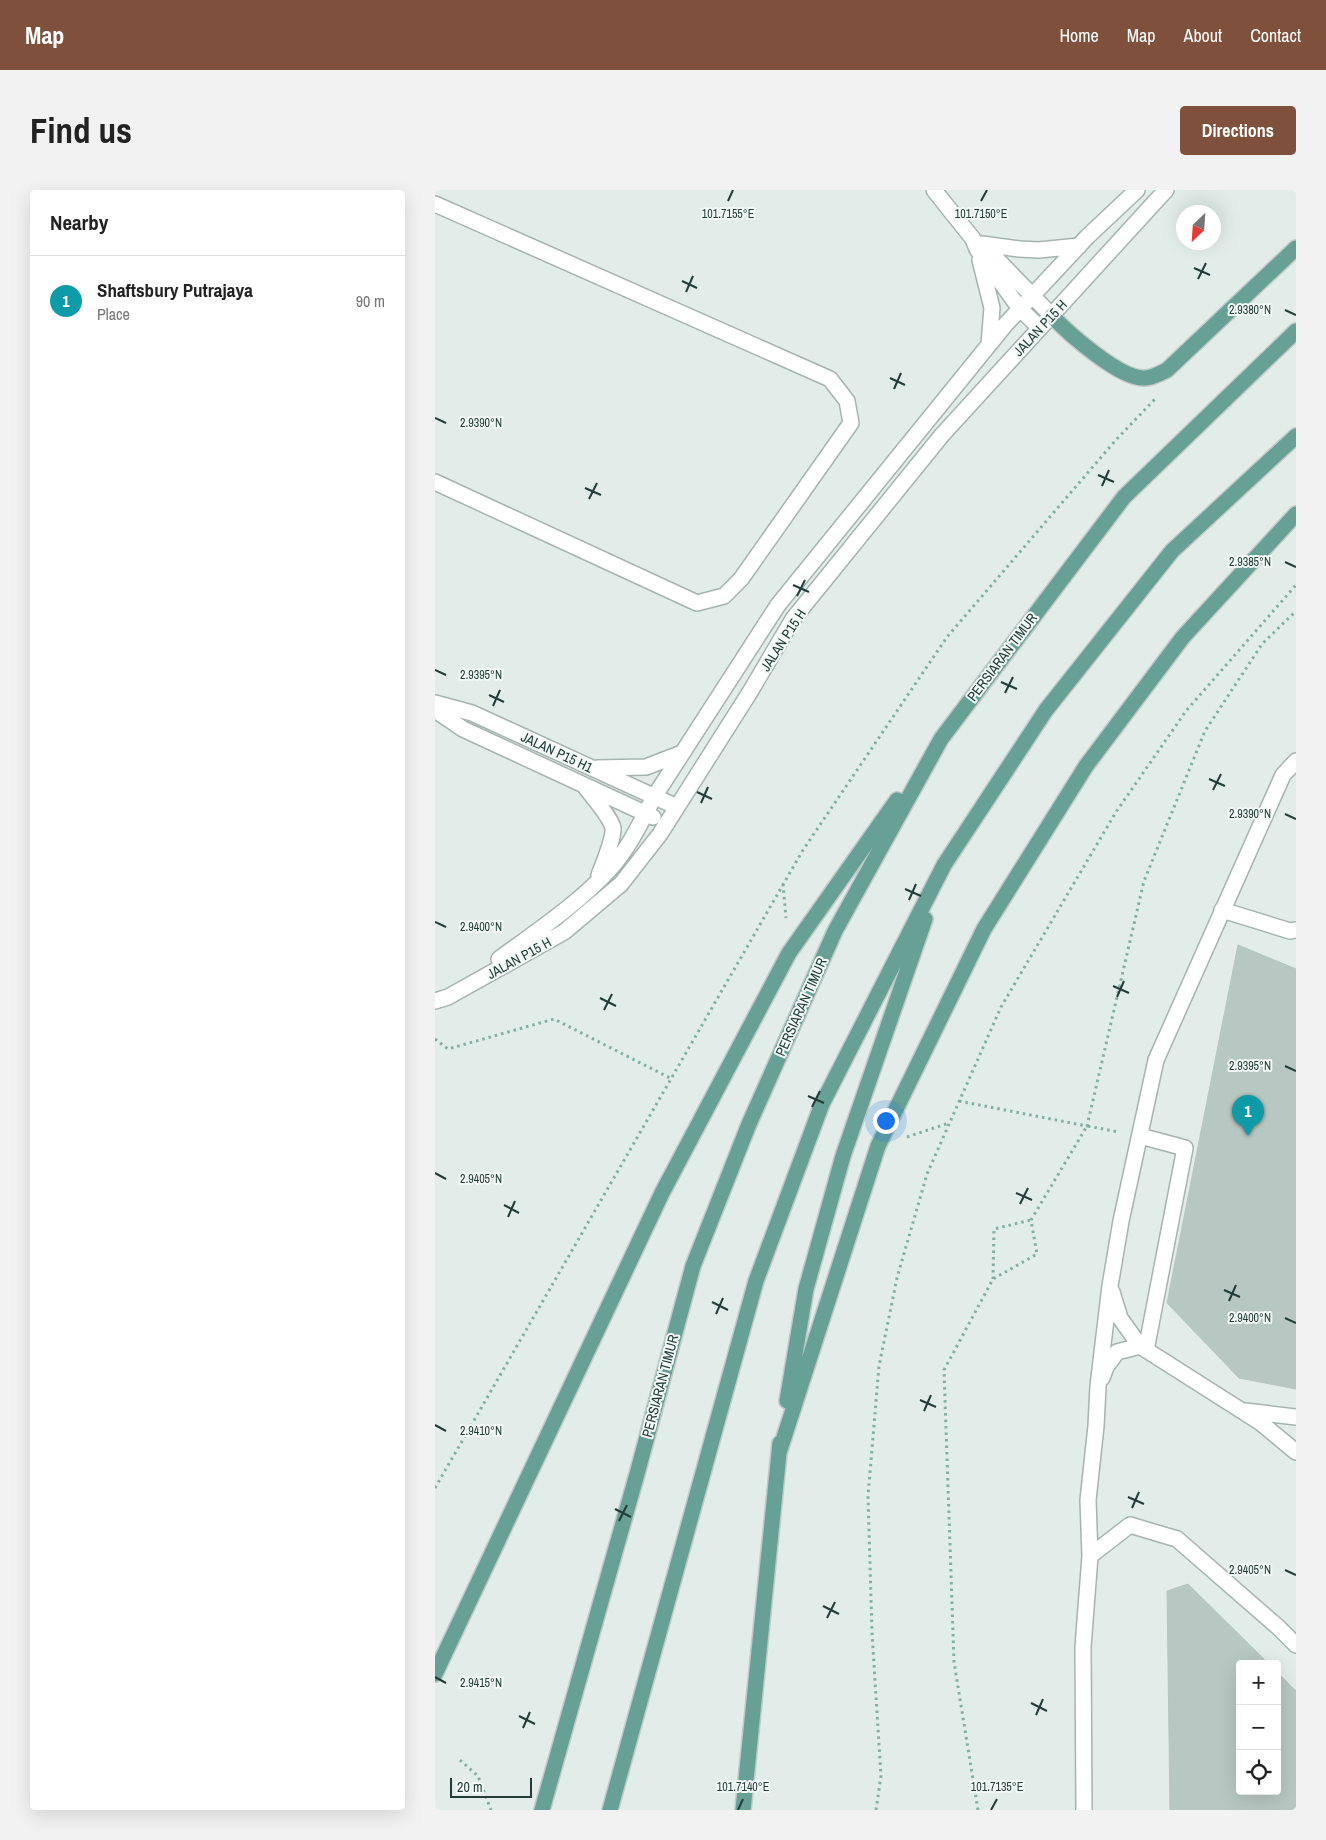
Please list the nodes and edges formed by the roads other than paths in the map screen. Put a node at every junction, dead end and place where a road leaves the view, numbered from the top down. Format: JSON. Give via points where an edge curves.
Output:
{"nodes":[{"id":1,"x":934,"y":190,"type":"edge"},
{"id":2,"x":1137,"y":190,"type":"edge"},
{"id":3,"x":1166,"y":190,"type":"edge"},
{"id":4,"x":435,"y":204,"type":"edge"},
{"id":5,"x":977,"y":244,"type":"junction"},
{"id":6,"x":1079,"y":246,"type":"junction"},
{"id":7,"x":1296,"y":248,"type":"edge"},
{"id":8,"x":1031,"y":296,"type":"junction"},
{"id":9,"x":1019,"y":309,"type":"junction"},
{"id":10,"x":1052,"y":316,"type":"junction"},
{"id":11,"x":1040,"y":328,"type":"junction"},
{"id":12,"x":1296,"y":332,"type":"edge"},
{"id":13,"x":989,"y":344,"type":"junction"},
{"id":14,"x":1296,"y":436,"type":"edge"},
{"id":15,"x":435,"y":482,"type":"edge"},
{"id":16,"x":1296,"y":514,"type":"edge"},
{"id":17,"x":435,"y":703,"type":"edge"},
{"id":18,"x":435,"y":710,"type":"edge"},
{"id":19,"x":941,"y":739,"type":"junction"},
{"id":20,"x":682,"y":753,"type":"junction"},
{"id":21,"x":1296,"y":760,"type":"edge"},
{"id":22,"x":590,"y":768,"type":"junction"},
{"id":23,"x":1290,"y":777,"type":"edge"},
{"id":24,"x":583,"y":785,"type":"junction"},
{"id":25,"x":654,"y":797,"type":"junction"},
{"id":26,"x":677,"y":807,"type":"junction"},
{"id":27,"x":645,"y":814,"type":"junction"},
{"id":28,"x":666,"y":823,"type":"junction"},
{"id":29,"x":944,"y":865,"type":"junction"},
{"id":30,"x":597,"y":881,"type":"junction"},
{"id":31,"x":1222,"y":910,"type":"junction"},
{"id":32,"x":1296,"y":930,"type":"edge"},
{"id":33,"x":441,"y":999,"type":"edge"},
{"id":34,"x":1140,"y":1136,"type":"junction"},
{"id":35,"x":1109,"y":1286,"type":"junction"},
{"id":36,"x":1143,"y":1348,"type":"junction"},
{"id":37,"x":1098,"y":1386,"type":"junction"},
{"id":38,"x":1241,"y":1410,"type":"junction"},
{"id":39,"x":1296,"y":1417,"type":"edge"},
{"id":40,"x":779,"y":1452,"type":"junction"},
{"id":41,"x":1296,"y":1452,"type":"edge"},
{"id":42,"x":1090,"y":1556,"type":"junction"},
{"id":43,"x":1296,"y":1645,"type":"edge"},
{"id":44,"x":435,"y":1674,"type":"edge"},
{"id":45,"x":542,"y":1810,"type":"edge"},
{"id":46,"x":611,"y":1810,"type":"edge"},
{"id":47,"x":743,"y":1810,"type":"edge"},
{"id":48,"x":1083,"y":1810,"type":"edge"}],
"edges":[{"from":1,"to":5,"type":"street"},
{"from":2,"to":6,"type":"street"},
{"from":3,"to":10,"type":"street","name":"JALAN P15 H"},
{"from":4,"to":15,"type":"street","via":[[830,379],[847,401],[851,423],[741,579],[724,596],[697,603]]},
{"from":5,"to":6,"type":"street","via":[[1039,250]]},
{"from":5,"to":8,"type":"street"},
{"from":5,"to":9,"type":"street"},
{"from":5,"to":13,"type":"street","via":[[992,308]]},
{"from":6,"to":8,"type":"street","name":"JALAN P15 H"},
{"from":7,"to":10,"type":"main road","via":[[1167,370],[1145,379],[1121,371],[1070,335]]},
{"from":8,"to":9,"type":"street","name":"JALAN P15 H"},
{"from":8,"to":10,"type":"street"},
{"from":9,"to":11,"type":"street"},
{"from":9,"to":13,"type":"street","name":"JALAN P15 H"},
{"from":10,"to":11,"type":"street","name":"JALAN P15 H"},
{"from":11,"to":26,"type":"street","name":"JALAN P15 H","via":[[942,435],[793,619]]},
{"from":12,"to":19,"type":"main road","name":"PERSIARAN TIMUR","via":[[1124,497]]},
{"from":13,"to":20,"type":"street","name":"JALAN P15 H","via":[[778,605]]},
{"from":14,"to":29,"type":"main road","via":[[1172,551],[1046,710]]},
{"from":16,"to":40,"type":"main road","via":[[1183,637],[1086,766],[984,929],[878,1146]]},
{"from":17,"to":22,"type":"street","name":"JALAN P15 H1","via":[[473,713]]},
{"from":18,"to":24,"type":"street","name":"JALAN P15 H1","via":[[463,729]]},
{"from":19,"to":44,"type":"main road","via":[[789,953],[662,1193]]},
{"from":19,"to":45,"type":"main road","name":"PERSIARAN TIMUR","via":[[835,931],[749,1124],[693,1266]]},
{"from":20,"to":22,"type":"street","via":[[646,767]]},
{"from":20,"to":25,"type":"street","name":"JALAN P15 H"},
{"from":21,"to":23,"type":"street"},
{"from":22,"to":25,"type":"street","name":"JALAN P15 H1"},
{"from":23,"to":31,"type":"street"},
{"from":24,"to":27,"type":"street","name":"JALAN P15 H1"},
{"from":24,"to":30,"type":"street","via":[[613,828]]},
{"from":25,"to":26,"type":"street","name":"JALAN P15 H1"},
{"from":25,"to":27,"type":"street","name":"JALAN P15 H"},
{"from":26,"to":28,"type":"street","name":"JALAN P15 H"},
{"from":27,"to":28,"type":"street","name":"JALAN P15 H1"},
{"from":27,"to":30,"type":"street","name":"JALAN P15 H","via":[[610,869]]},
{"from":28,"to":33,"type":"street","name":"JALAN P15 H","via":[[621,884],[564,932]]},
{"from":29,"to":40,"type":"main road","via":[[843,1156],[806,1290]]},
{"from":29,"to":46,"type":"main road","via":[[822,1104],[756,1281]]},
{"from":30,"to":33,"type":"street","name":"JALAN P15 H","via":[[562,913]]},
{"from":31,"to":32,"type":"street","via":[[1290,931]]},
{"from":31,"to":34,"type":"street","via":[[1156,1060]]},
{"from":34,"to":35,"type":"street"},
{"from":34,"to":36,"type":"street","via":[[1185,1148]]},
{"from":35,"to":36,"type":"street","via":[[1120,1318]]},
{"from":35,"to":37,"type":"street"},
{"from":36,"to":37,"type":"street","via":[[1126,1348],[1117,1352]]},
{"from":36,"to":38,"type":"street"},
{"from":37,"to":42,"type":"street","via":[[1088,1500]]},
{"from":38,"to":39,"type":"street"},
{"from":38,"to":41,"type":"street"},
{"from":40,"to":47,"type":"main road"},
{"from":42,"to":43,"type":"street","via":[[1130,1525],[1177,1539]]},
{"from":42,"to":48,"type":"street","via":[[1083,1647]]}]}
